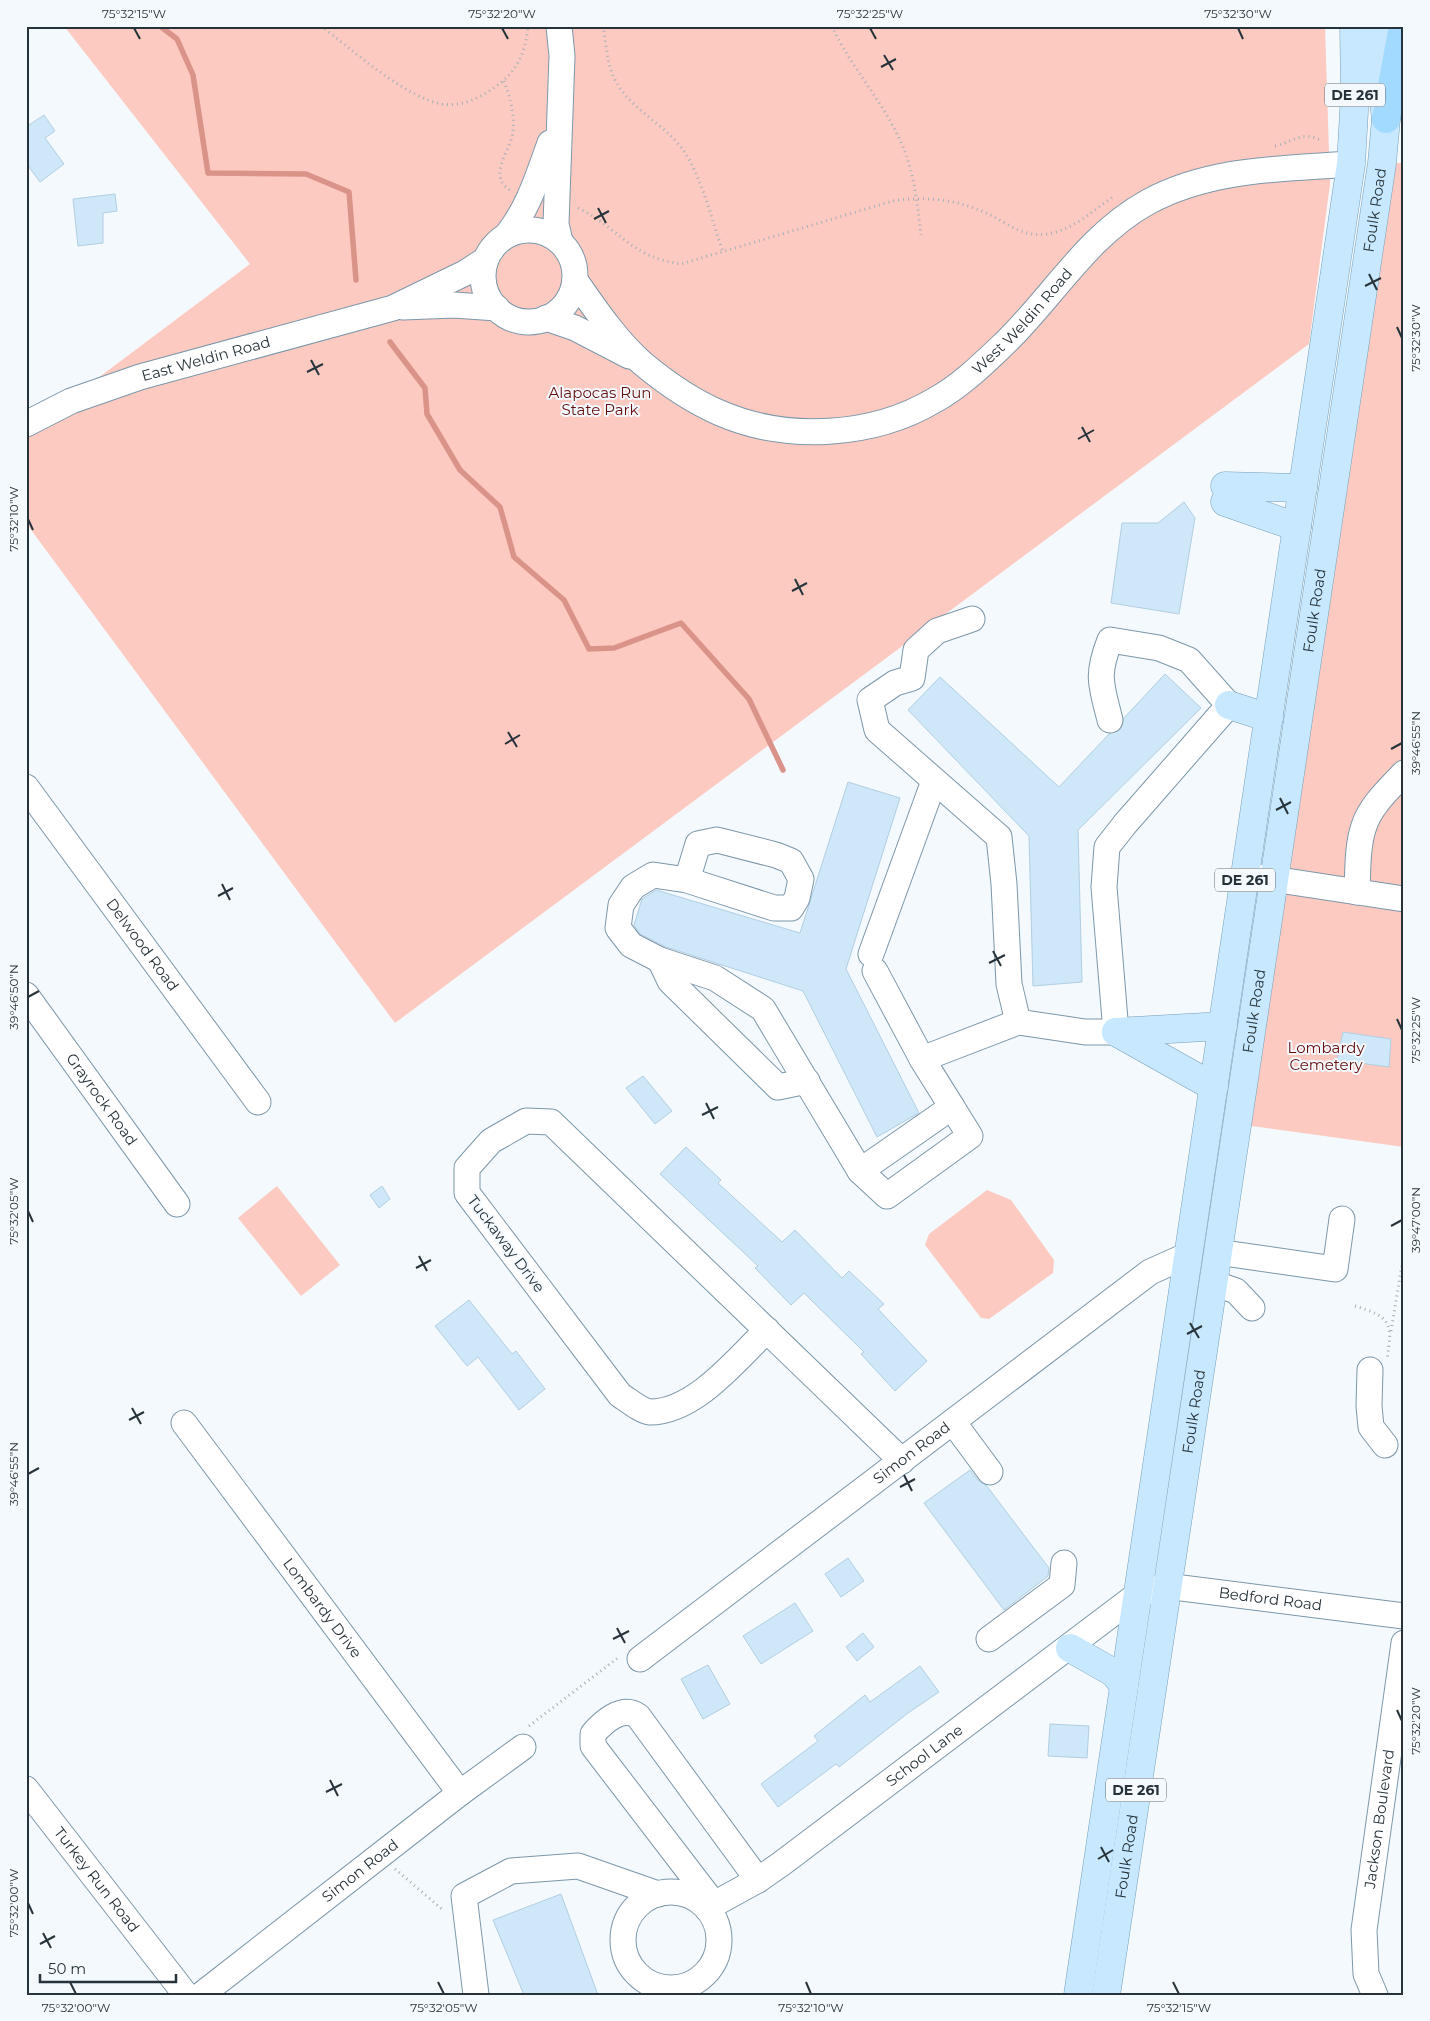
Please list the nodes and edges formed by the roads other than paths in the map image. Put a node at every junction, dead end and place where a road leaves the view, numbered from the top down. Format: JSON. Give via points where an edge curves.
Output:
{"nodes":[{"id":1,"x":559,"y":26,"type":"edge"},
{"id":2,"x":1354,"y":26,"type":"edge"},
{"id":3,"x":1380,"y":26,"type":"edge"},
{"id":4,"x":1403,"y":26,"type":"edge"},
{"id":5,"x":559,"y":116,"type":"junction"},
{"id":6,"x":1386,"y":119,"type":"junction"},
{"id":7,"x":1393,"y":163,"type":"edge"},
{"id":8,"x":1351,"y":164,"type":"junction"},
{"id":9,"x":507,"y":235,"type":"junction"},
{"id":10,"x":560,"y":241,"type":"junction"},
{"id":11,"x":486,"y":260,"type":"junction"},
{"id":12,"x":575,"y":280,"type":"junction"},
{"id":13,"x":393,"y":308,"type":"junction"},
{"id":14,"x":497,"y":308,"type":"junction"},
{"id":15,"x":546,"y":318,"type":"junction"},
{"id":16,"x":640,"y":361,"type":"junction"},
{"id":17,"x":26,"y":424,"type":"edge"},
{"id":18,"x":1303,"y":488,"type":"junction"},
{"id":19,"x":1297,"y":527,"type":"junction"},
{"id":20,"x":972,"y":619,"type":"dead end"},
{"id":21,"x":1229,"y":705,"type":"junction"},
{"id":22,"x":1269,"y":718,"type":"junction"},
{"id":23,"x":1110,"y":720,"type":"dead end"},
{"id":24,"x":1404,"y":773,"type":"edge"},
{"id":25,"x":934,"y":781,"type":"junction"},
{"id":26,"x":26,"y":787,"type":"edge"},
{"id":27,"x":1246,"y":875,"type":"junction"},
{"id":28,"x":1274,"y":878,"type":"junction"},
{"id":29,"x":687,"y":880,"type":"dead end"},
{"id":30,"x":1357,"y":892,"type":"junction"},
{"id":31,"x":1404,"y":900,"type":"edge"},
{"id":32,"x":660,"y":960,"type":"junction"},
{"id":33,"x":26,"y":994,"type":"edge"},
{"id":34,"x":1018,"y":1022,"type":"junction"},
{"id":35,"x":1222,"y":1026,"type":"junction"},
{"id":36,"x":1116,"y":1032,"type":"junction"},
{"id":37,"x":922,"y":1059,"type":"junction"},
{"id":38,"x":807,"y":1081,"type":"junction"},
{"id":39,"x":1214,"y":1087,"type":"junction"},
{"id":40,"x":258,"y":1102,"type":"dead end"},
{"id":41,"x":952,"y":1106,"type":"junction"},
{"id":42,"x":860,"y":1172,"type":"junction"},
{"id":43,"x":177,"y":1204,"type":"dead end"},
{"id":44,"x":1342,"y":1219,"type":"dead end"},
{"id":45,"x":1217,"y":1252,"type":"junction"},
{"id":46,"x":1188,"y":1255,"type":"junction"},
{"id":47,"x":1212,"y":1283,"type":"junction"},
{"id":48,"x":1252,"y":1308,"type":"dead end"},
{"id":49,"x":767,"y":1330,"type":"junction"},
{"id":50,"x":1370,"y":1370,"type":"dead end"},
{"id":51,"x":953,"y":1422,"type":"junction"},
{"id":52,"x":184,"y":1423,"type":"dead end"},
{"id":53,"x":1385,"y":1445,"type":"dead end"},
{"id":54,"x":902,"y":1461,"type":"junction"},
{"id":55,"x":990,"y":1472,"type":"dead end"},
{"id":56,"x":1064,"y":1563,"type":"dead end"},
{"id":57,"x":1166,"y":1586,"type":"junction"},
{"id":58,"x":1137,"y":1595,"type":"junction"},
{"id":59,"x":1404,"y":1616,"type":"edge"},
{"id":60,"x":989,"y":1639,"type":"dead end"},
{"id":61,"x":1404,"y":1643,"type":"edge"},
{"id":62,"x":1070,"y":1648,"type":"junction"},
{"id":63,"x":631,"y":1657,"type":"road end"},
{"id":64,"x":1124,"y":1686,"type":"junction"},
{"id":65,"x":523,"y":1747,"type":"road end"},
{"id":66,"x":26,"y":1789,"type":"edge"},
{"id":67,"x":460,"y":1793,"type":"junction"},
{"id":68,"x":758,"y":1880,"type":"junction"},
{"id":69,"x":658,"y":1894,"type":"junction"},
{"id":70,"x":711,"y":1906,"type":"junction"},
{"id":71,"x":186,"y":1995,"type":"edge"},
{"id":72,"x":201,"y":1995,"type":"edge"},
{"id":73,"x":476,"y":1995,"type":"edge"},
{"id":74,"x":1078,"y":1995,"type":"edge"},
{"id":75,"x":1106,"y":1995,"type":"edge"},
{"id":76,"x":1375,"y":1995,"type":"edge"}],
"edges":[{"from":1,"to":5,"type":"street","via":[[562,56]]},
{"from":2,"to":8,"type":"main road","name":"Foulk Road","number":"DE 261"},
{"from":3,"to":6,"type":"main road","name":"Foulk Road","via":[[1380,68]]},
{"from":4,"to":6,"type":"highway"},
{"from":5,"to":9,"type":"street","via":[[531,197],[524,213]]},
{"from":5,"to":10,"type":"street","via":[[556,224]]},
{"from":6,"to":7,"type":"main road","name":"Foulk Road","number":"DE 261"},
{"from":7,"to":8,"type":"main road","name":"West Weldin Road"},
{"from":7,"to":28,"type":"main road","name":"Foulk Road","number":"DE 261"},
{"from":8,"to":16,"type":"street","name":"West Weldin Road","via":[[1228,174],[1186,185],[1147,203],[1096,240],[1008,340],[963,381],[935,400],[902,416],[835,430],[793,431],[720,414],[680,392]]},
{"from":8,"to":18,"type":"main road","name":"Foulk Road","number":"DE 261"},
{"from":9,"to":10,"type":"street","via":[[535,230]]},
{"from":9,"to":11,"type":"street","via":[[495,244]]},
{"from":10,"to":12,"type":"street","via":[[573,261]]},
{"from":11,"to":13,"type":"street","name":"East Weldin Road"},
{"from":11,"to":14,"type":"street","via":[[484,284],[488,297]]},
{"from":12,"to":15,"type":"street","via":[[568,300]]},
{"from":12,"to":16,"type":"street","name":"West Weldin Road"},
{"from":13,"to":14,"type":"street","name":"East Weldin Road","via":[[454,305]]},
{"from":13,"to":17,"type":"street","name":"East Weldin Road","via":[[140,377],[71,401]]},
{"from":14,"to":15,"type":"street","via":[[521,321]]},
{"from":15,"to":16,"type":"street","name":"West Weldin Road","via":[[575,328]]},
{"from":18,"to":19,"type":"main road","name":"Foulk Road","number":"DE 261"},
{"from":18,"to":19,"type":"main road","via":[[1225,494]]},
{"from":19,"to":22,"type":"main road","name":"Foulk Road","number":"DE 261"},
{"from":20,"to":25,"type":"street","via":[[936,631],[916,650],[912,678],[895,683],[870,700],[877,730]]},
{"from":21,"to":22,"type":"main road"},
{"from":21,"to":23,"type":"street","via":[[1189,660],[1159,648],[1110,640],[1101,664],[1101,684]]},
{"from":21,"to":36,"type":"street","via":[[1107,847],[1104,887]]},
{"from":22,"to":27,"type":"main road","name":"Foulk Road","number":"DE 261"},
{"from":24,"to":30,"type":"street","via":[[1377,802],[1364,826]]},
{"from":25,"to":34,"type":"street","via":[[999,837],[1009,984]]},
{"from":25,"to":37,"type":"street","via":[[873,962]]},
{"from":26,"to":40,"type":"street","name":"Delwood Road"},
{"from":27,"to":28,"type":"street"},
{"from":27,"to":35,"type":"main road","name":"Foulk Road","number":"DE 261"},
{"from":28,"to":30,"type":"street"},
{"from":28,"to":45,"type":"main road","name":"Foulk Road","number":"DE 261"},
{"from":29,"to":32,"type":"street","via":[[653,875],[633,887],[621,905],[618,928],[631,945]]},
{"from":30,"to":31,"type":"street"},
{"from":32,"to":38,"type":"street","via":[[715,978],[763,1008]]},
{"from":32,"to":38,"type":"street","via":[[670,981],[778,1086]]},
{"from":33,"to":43,"type":"street","name":"Grayrock Road"},
{"from":34,"to":36,"type":"street","via":[[1085,1032]]},
{"from":34,"to":37,"type":"street"},
{"from":35,"to":36,"type":"main road"},
{"from":35,"to":39,"type":"main road","name":"Foulk Road","number":"DE 261"},
{"from":36,"to":39,"type":"main road"},
{"from":37,"to":41,"type":"street"},
{"from":38,"to":42,"type":"street"},
{"from":39,"to":46,"type":"main road","name":"Foulk Road","number":"DE 261"},
{"from":41,"to":42,"type":"street"},
{"from":41,"to":42,"type":"street","via":[[970,1136],[887,1196]]},
{"from":44,"to":45,"type":"street","via":[[1335,1269]]},
{"from":45,"to":47,"type":"main road","name":"Foulk Road","number":"DE 261"},
{"from":46,"to":51,"type":"street","name":"Simon Road","via":[[1150,1272]]},
{"from":46,"to":58,"type":"main road","name":"Foulk Road","number":"DE 261"},
{"from":47,"to":48,"type":"street","via":[[1236,1291]]},
{"from":47,"to":57,"type":"main road","name":"Foulk Road","number":"DE 261"},
{"from":49,"to":49,"type":"street","name":"Tuckaway Drive","via":[[551,1122],[526,1121],[491,1141],[467,1168],[467,1193],[620,1395],[648,1412],[674,1408],[700,1394]]},
{"from":49,"to":54,"type":"street","name":"Tuckaway Drive"},
{"from":50,"to":53,"type":"street","via":[[1368,1406],[1371,1427]]},
{"from":51,"to":54,"type":"street","name":"Simon Road"},
{"from":51,"to":55,"type":"street"},
{"from":52,"to":67,"type":"street","name":"Lombardy Drive"},
{"from":54,"to":63,"type":"street","name":"Simon Road"},
{"from":56,"to":60,"type":"street","via":[[1062,1585]]},
{"from":57,"to":58,"type":"street","name":"Bedford Road"},
{"from":57,"to":59,"type":"street","name":"Bedford Road"},
{"from":57,"to":75,"type":"main road","name":"Foulk Road","number":"DE 261"},
{"from":58,"to":62,"type":"street","name":"School Lane"},
{"from":58,"to":64,"type":"main road","name":"Foulk Road","number":"DE 261"},
{"from":61,"to":76,"type":"street","name":"Jackson Boulevard","via":[[1364,1930],[1366,1974]]},
{"from":62,"to":64,"type":"main road","via":[[1114,1673]]},
{"from":62,"to":68,"type":"street","name":"School Lane"},
{"from":64,"to":74,"type":"main road","name":"Foulk Road","number":"DE 261"},
{"from":65,"to":67,"type":"street","name":"Simon Road"},
{"from":66,"to":71,"type":"street","name":"Turkey Run Road"},
{"from":67,"to":72,"type":"street","name":"Simon Road"},
{"from":68,"to":70,"type":"street","name":"School Lane"},
{"from":68,"to":70,"type":"street","via":[[648,1729],[633,1713],[619,1714],[593,1734],[592,1746]]},
{"from":69,"to":70,"type":"street","via":[[675,1892]]},
{"from":69,"to":70,"type":"street","via":[[639,1904],[627,1921],[623,1936],[624,1952],[630,1966],[640,1978],[654,1986],[671,1989],[688,1986],[707,1972],[717,1957],[720,1941]]},
{"from":69,"to":73,"type":"street","via":[[578,1866],[511,1871],[464,1896]]}]}
